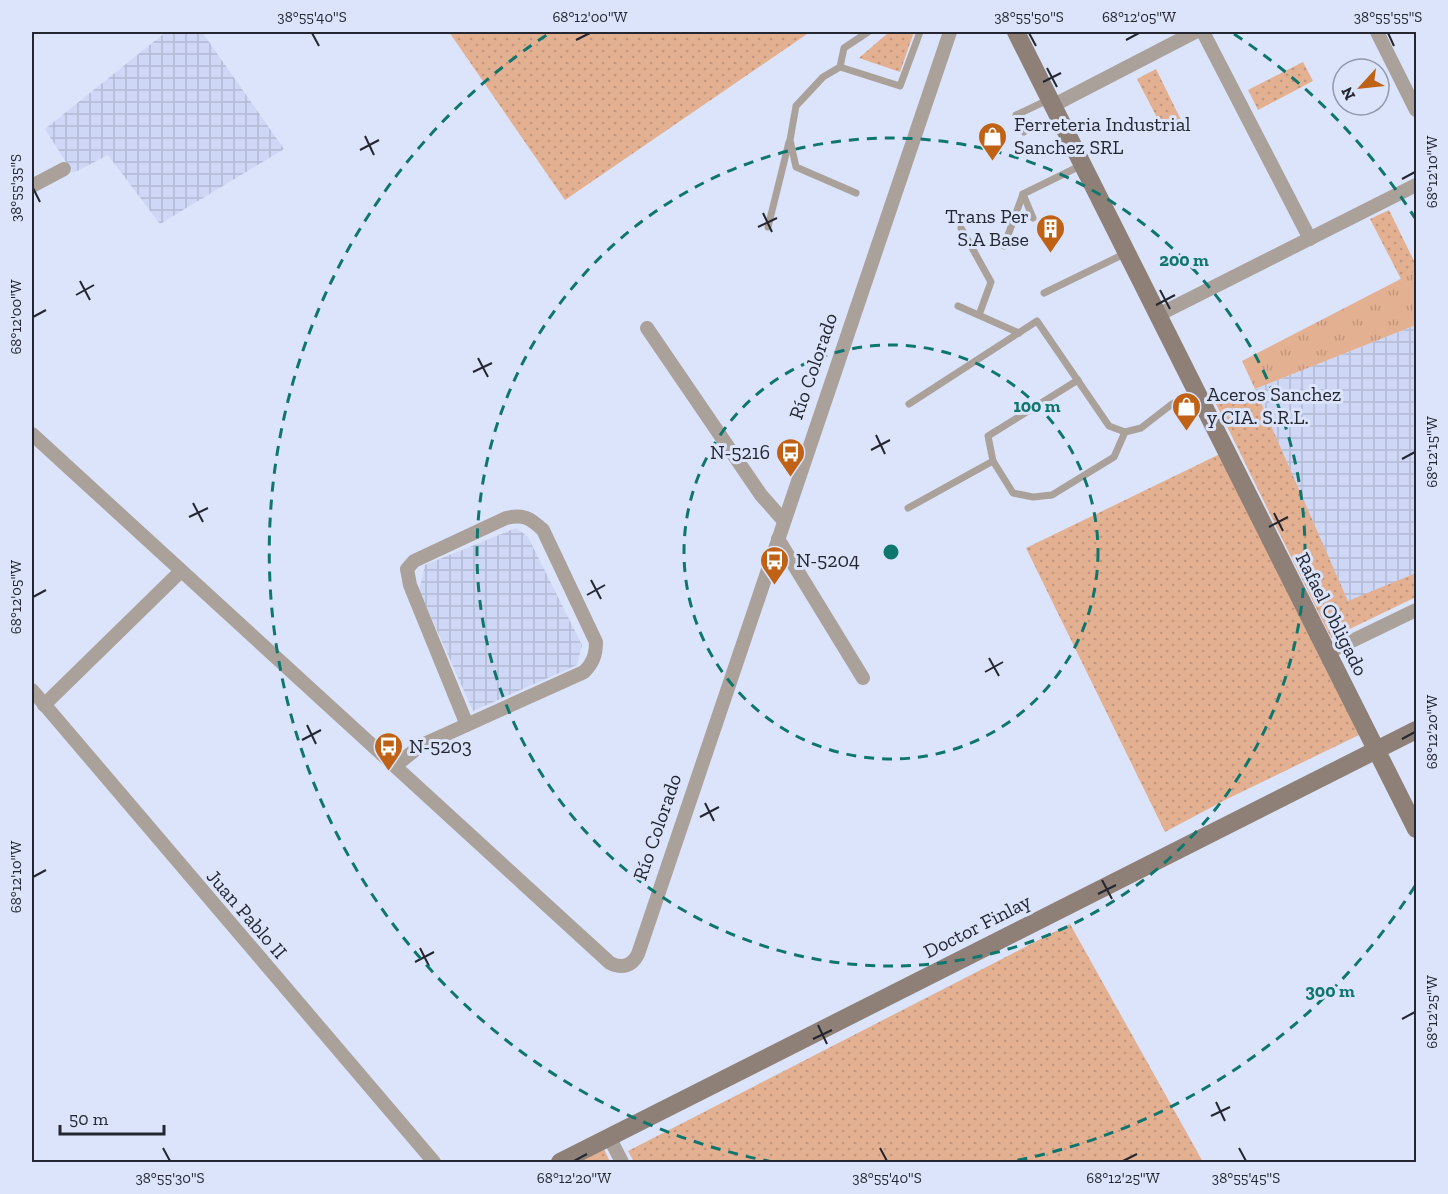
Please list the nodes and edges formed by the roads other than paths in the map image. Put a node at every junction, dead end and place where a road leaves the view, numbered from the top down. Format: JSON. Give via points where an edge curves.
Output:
{"nodes":[{"id":1,"x":868,"y":32,"type":"edge"},
{"id":2,"x":920,"y":32,"type":"edge"},
{"id":3,"x":950,"y":32,"type":"edge"},
{"id":4,"x":1016,"y":32,"type":"edge"},
{"id":5,"x":1195,"y":32,"type":"edge"},
{"id":6,"x":1203,"y":32,"type":"edge"},
{"id":7,"x":1377,"y":32,"type":"edge"},
{"id":8,"x":840,"y":67,"type":"junction"},
{"id":9,"x":1051,"y":103,"type":"junction"},
{"id":10,"x":1416,"y":110,"type":"edge"},
{"id":11,"x":1024,"y":132,"type":"dead end"},
{"id":12,"x":790,"y":140,"type":"junction"},
{"id":13,"x":1082,"y":165,"type":"junction"},
{"id":14,"x":64,"y":169,"type":"dead end"},
{"id":15,"x":1416,"y":185,"type":"edge"},
{"id":16,"x":32,"y":186,"type":"edge"},
{"id":17,"x":856,"y":192,"type":"dead end"},
{"id":18,"x":1023,"y":194,"type":"junction"},
{"id":19,"x":1033,"y":218,"type":"dead end"},
{"id":20,"x":768,"y":227,"type":"dead end"},
{"id":21,"x":960,"y":228,"type":"dead end"},
{"id":22,"x":1310,"y":239,"type":"junction"},
{"id":23,"x":1004,"y":246,"type":"dead end"},
{"id":24,"x":1126,"y":253,"type":"junction"},
{"id":25,"x":1044,"y":293,"type":"dead end"},
{"id":26,"x":958,"y":306,"type":"dead end"},
{"id":27,"x":979,"y":315,"type":"junction"},
{"id":28,"x":1158,"y":315,"type":"junction"},
{"id":29,"x":647,"y":328,"type":"dead end"},
{"id":30,"x":1019,"y":333,"type":"junction"},
{"id":31,"x":1078,"y":380,"type":"junction"},
{"id":32,"x":1196,"y":391,"type":"junction"},
{"id":33,"x":909,"y":404,"type":"dead end"},
{"id":34,"x":1125,"y":432,"type":"junction"},
{"id":35,"x":32,"y":434,"type":"edge"},
{"id":36,"x":993,"y":461,"type":"junction"},
{"id":37,"x":908,"y":508,"type":"dead end"},
{"id":38,"x":784,"y":521,"type":"junction"},
{"id":39,"x":778,"y":539,"type":"junction"},
{"id":40,"x":181,"y":571,"type":"junction"},
{"id":41,"x":1416,"y":610,"type":"edge"},
{"id":42,"x":1327,"y":653,"type":"junction"},
{"id":43,"x":863,"y":678,"type":"dead end"},
{"id":44,"x":32,"y":690,"type":"edge"},
{"id":45,"x":44,"y":705,"type":"junction"},
{"id":46,"x":467,"y":725,"type":"junction"},
{"id":47,"x":1416,"y":730,"type":"edge"},
{"id":48,"x":1376,"y":750,"type":"junction"},
{"id":49,"x":395,"y":766,"type":"junction"},
{"id":50,"x":1416,"y":829,"type":"edge"},
{"id":51,"x":609,"y":1137,"type":"junction"},
{"id":52,"x":434,"y":1162,"type":"edge"},
{"id":53,"x":559,"y":1162,"type":"edge"},
{"id":54,"x":622,"y":1162,"type":"edge"}],
"edges":[{"from":1,"to":8,"type":"lane","via":[[844,48]]},
{"from":2,"to":8,"type":"lane","via":[[900,86]]},
{"from":3,"to":38,"type":"street","name":"Río Colorado"},
{"from":4,"to":9,"type":"street","name":"Rafael Obligado"},
{"from":5,"to":9,"type":"street"},
{"from":6,"to":22,"type":"street"},
{"from":7,"to":10,"type":"street"},
{"from":8,"to":12,"type":"lane","via":[[823,77],[796,106]]},
{"from":9,"to":11,"type":"lane","via":[[1016,115]]},
{"from":9,"to":13,"type":"street","name":"Rafael Obligado"},
{"from":12,"to":17,"type":"lane","via":[[796,167]]},
{"from":12,"to":20,"type":"lane"},
{"from":13,"to":18,"type":"lane"},
{"from":13,"to":24,"type":"street","name":"Rafael Obligado"},
{"from":14,"to":16,"type":"street"},
{"from":15,"to":22,"type":"street"},
{"from":18,"to":19,"type":"lane"},
{"from":18,"to":23,"type":"lane"},
{"from":21,"to":27,"type":"lane","via":[[991,282]]},
{"from":22,"to":28,"type":"street"},
{"from":24,"to":25,"type":"lane"},
{"from":24,"to":28,"type":"street","name":"Rafael Obligado"},
{"from":26,"to":27,"type":"lane"},
{"from":27,"to":30,"type":"lane"},
{"from":28,"to":32,"type":"street","name":"Rafael Obligado"},
{"from":29,"to":38,"type":"street","via":[[761,495]]},
{"from":30,"to":31,"type":"lane","via":[[1037,321]]},
{"from":30,"to":33,"type":"lane"},
{"from":31,"to":34,"type":"lane","via":[[1109,426]]},
{"from":31,"to":36,"type":"lane","via":[[988,436]]},
{"from":32,"to":34,"type":"lane","via":[[1141,428]]},
{"from":32,"to":42,"type":"street","name":"Rafael Obligado"},
{"from":34,"to":36,"type":"lane","via":[[1114,457],[1052,495],[1013,493]]},
{"from":35,"to":40,"type":"street"},
{"from":36,"to":37,"type":"lane"},
{"from":38,"to":39,"type":"street","name":"Río Colorado"},
{"from":39,"to":43,"type":"street"},
{"from":39,"to":49,"type":"street","name":"Río Colorado","via":[[633,962],[625,966],[610,963]]},
{"from":40,"to":45,"type":"street"},
{"from":40,"to":49,"type":"street"},
{"from":41,"to":42,"type":"street"},
{"from":42,"to":48,"type":"street","name":"Rafael Obligado"},
{"from":44,"to":45,"type":"street","name":"Juan Pablo II"},
{"from":45,"to":52,"type":"street","name":"Juan Pablo II"},
{"from":46,"to":46,"type":"street","via":[[584,672],[596,653],[596,642],[543,530],[531,519],[506,518],[414,561],[407,569]]},
{"from":46,"to":49,"type":"street","via":[[420,746]]},
{"from":47,"to":48,"type":"street","name":"Doctor Finlay"},
{"from":48,"to":50,"type":"street","name":"Rafael Obligado"},
{"from":48,"to":51,"type":"street","name":"Doctor Finlay"},
{"from":51,"to":53,"type":"street","name":"Doctor Finlay"},
{"from":51,"to":54,"type":"street"}]}
